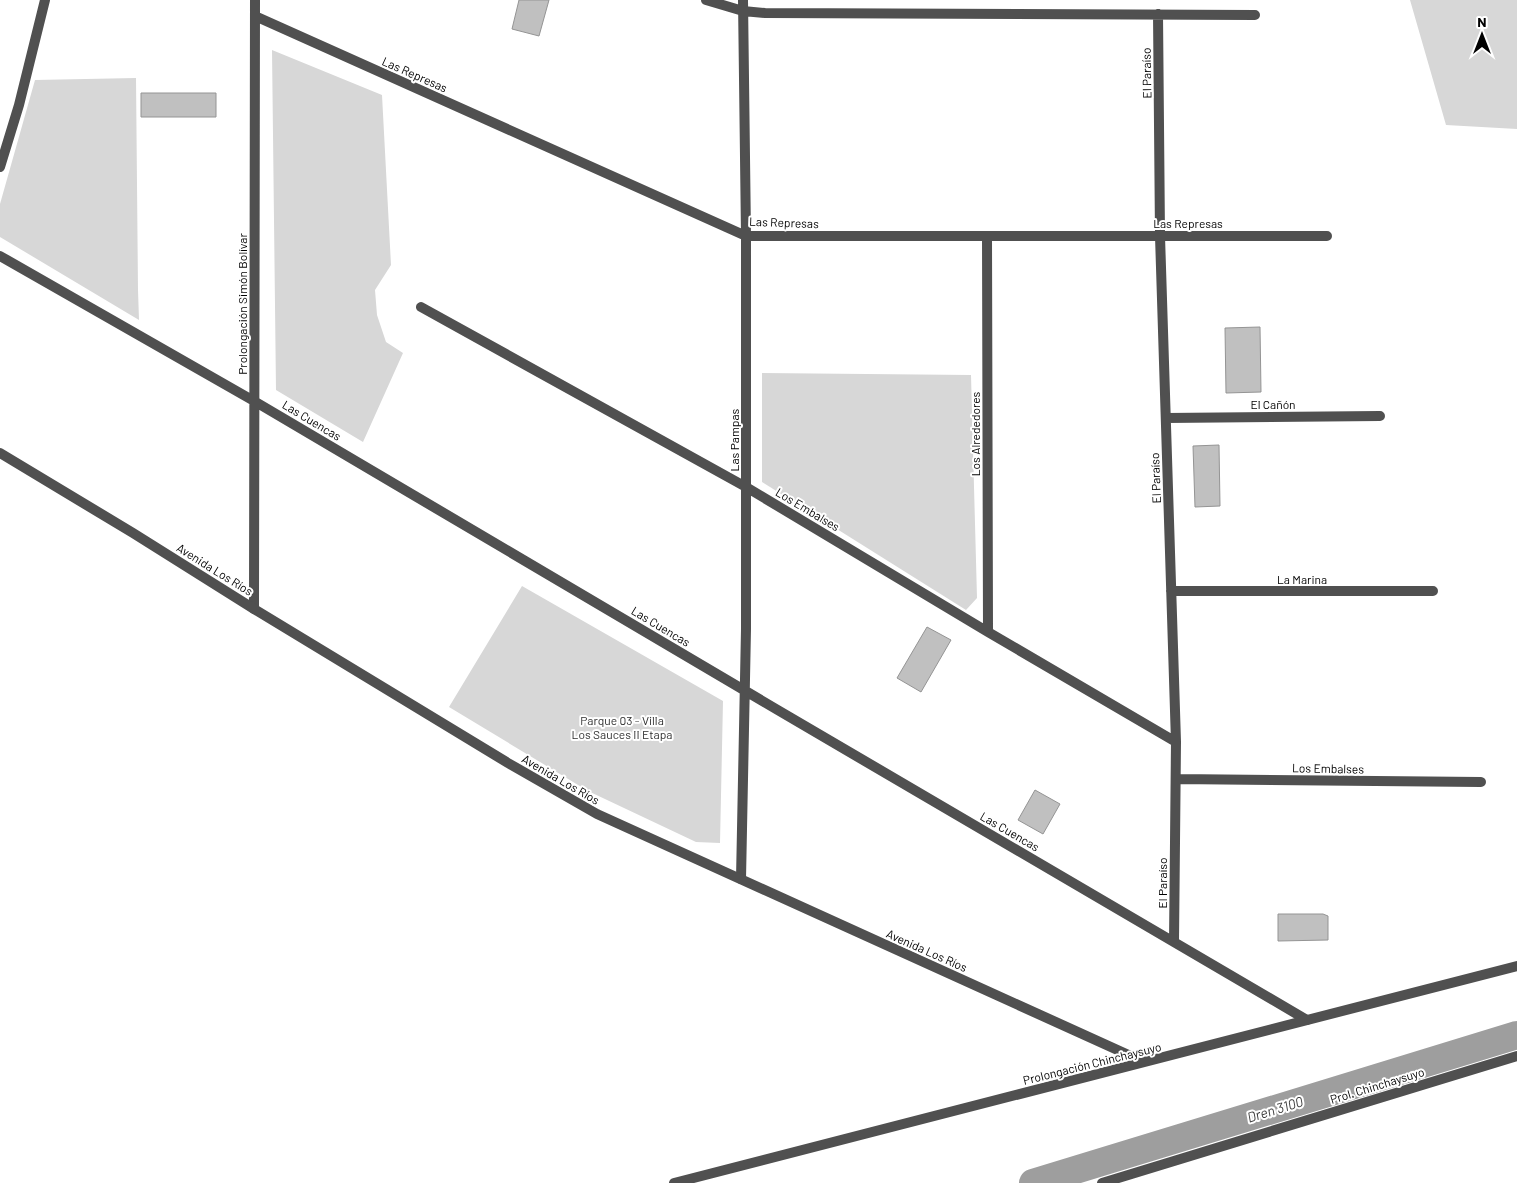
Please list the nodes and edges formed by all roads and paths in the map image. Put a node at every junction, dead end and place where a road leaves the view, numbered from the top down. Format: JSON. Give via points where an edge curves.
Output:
{"nodes":[{"id":1,"x":45,"y":0,"type":"edge"},
{"id":2,"x":256,"y":0,"type":"edge"},
{"id":3,"x":706,"y":0,"type":"edge"},
{"id":4,"x":743,"y":0,"type":"edge"},
{"id":5,"x":743,"y":11,"type":"junction"},
{"id":6,"x":1158,"y":14,"type":"junction"},
{"id":7,"x":1255,"y":14,"type":"dead end"},
{"id":8,"x":256,"y":16,"type":"junction"},
{"id":9,"x":0,"y":167,"type":"edge"},
{"id":10,"x":746,"y":236,"type":"junction"},
{"id":11,"x":987,"y":236,"type":"junction"},
{"id":12,"x":1160,"y":236,"type":"junction"},
{"id":13,"x":1327,"y":236,"type":"dead end"},
{"id":14,"x":0,"y":256,"type":"edge"},
{"id":15,"x":421,"y":307,"type":"dead end"},
{"id":16,"x":254,"y":400,"type":"junction"},
{"id":17,"x":1380,"y":416,"type":"dead end"},
{"id":18,"x":1166,"y":418,"type":"junction"},
{"id":19,"x":0,"y":453,"type":"edge"},
{"id":20,"x":746,"y":487,"type":"junction"},
{"id":21,"x":1171,"y":591,"type":"junction"},
{"id":22,"x":1433,"y":591,"type":"dead end"},
{"id":23,"x":254,"y":608,"type":"junction"},
{"id":24,"x":988,"y":632,"type":"junction"},
{"id":25,"x":745,"y":691,"type":"junction"},
{"id":26,"x":1176,"y":742,"type":"junction"},
{"id":27,"x":1176,"y":779,"type":"junction"},
{"id":28,"x":1481,"y":782,"type":"dead end"},
{"id":29,"x":741,"y":879,"type":"junction"},
{"id":30,"x":1174,"y":942,"type":"junction"},
{"id":31,"x":1517,"y":966,"type":"edge"},
{"id":32,"x":1308,"y":1020,"type":"junction"},
{"id":33,"x":1517,"y":1056,"type":"edge"},
{"id":34,"x":1144,"y":1062,"type":"junction"},
{"id":35,"x":674,"y":1183,"type":"edge"},
{"id":36,"x":1102,"y":1183,"type":"edge"}],
"edges":[{"from":1,"to":9,"type":"street"},
{"from":2,"to":8,"type":"street","name":"Prolongación Simón Bolívar"},
{"from":3,"to":5,"type":"street"},
{"from":4,"to":5,"type":"street","name":"Las Pampas"},
{"from":5,"to":6,"type":"street"},
{"from":5,"to":10,"type":"street","name":"Las Pampas"},
{"from":6,"to":7,"type":"street"},
{"from":6,"to":12,"type":"street","name":"El Paraíso"},
{"from":8,"to":10,"type":"street","name":"Las Represas"},
{"from":8,"to":16,"type":"street","name":"Prolongación Simón Bolívar"},
{"from":10,"to":11,"type":"street","name":"Las Represas"},
{"from":10,"to":20,"type":"street","name":"Las Pampas"},
{"from":11,"to":12,"type":"street","name":"Las Represas"},
{"from":11,"to":24,"type":"street","name":"Los Alrededores"},
{"from":12,"to":13,"type":"street","name":"Las Represas"},
{"from":12,"to":18,"type":"street","name":"El Paraíso"},
{"from":14,"to":16,"type":"street","name":"Las Cuencas"},
{"from":15,"to":20,"type":"street","name":"Los Embalses"},
{"from":16,"to":23,"type":"street","name":"Prolongación Simón Bolívar"},
{"from":16,"to":25,"type":"street","name":"Las Cuencas"},
{"from":17,"to":18,"type":"street","name":"El Cañón"},
{"from":18,"to":21,"type":"street","name":"El Paraíso"},
{"from":19,"to":23,"type":"street","name":"Avenida Los Ríos"},
{"from":20,"to":24,"type":"street","name":"Los Embalses"},
{"from":20,"to":25,"type":"street","name":"Las Pampas"},
{"from":21,"to":22,"type":"street","name":"La Marina"},
{"from":21,"to":26,"type":"street","name":"El Paraíso"},
{"from":23,"to":29,"type":"street","name":"Avenida Los Ríos","via":[[597,814]]},
{"from":24,"to":26,"type":"street","name":"Los Embalses"},
{"from":25,"to":29,"type":"street","name":"Las Pampas"},
{"from":25,"to":30,"type":"street","name":"Las Cuencas"},
{"from":26,"to":27,"type":"street","name":"El Paraíso"},
{"from":27,"to":28,"type":"street","name":"Los Embalses"},
{"from":27,"to":30,"type":"street","name":"El Paraíso"},
{"from":29,"to":34,"type":"street","name":"Avenida Los Ríos"},
{"from":30,"to":32,"type":"street","name":"Las Cuencas"},
{"from":31,"to":32,"type":"street","name":"Prolongación Chinchaysuyo"},
{"from":32,"to":34,"type":"street","name":"Prolongación Chinchaysuyo"},
{"from":33,"to":36,"type":"street","name":"Prol. Chinchaysuyo"},
{"from":34,"to":35,"type":"street","name":"Prolongación Chinchaysuyo"}]}
